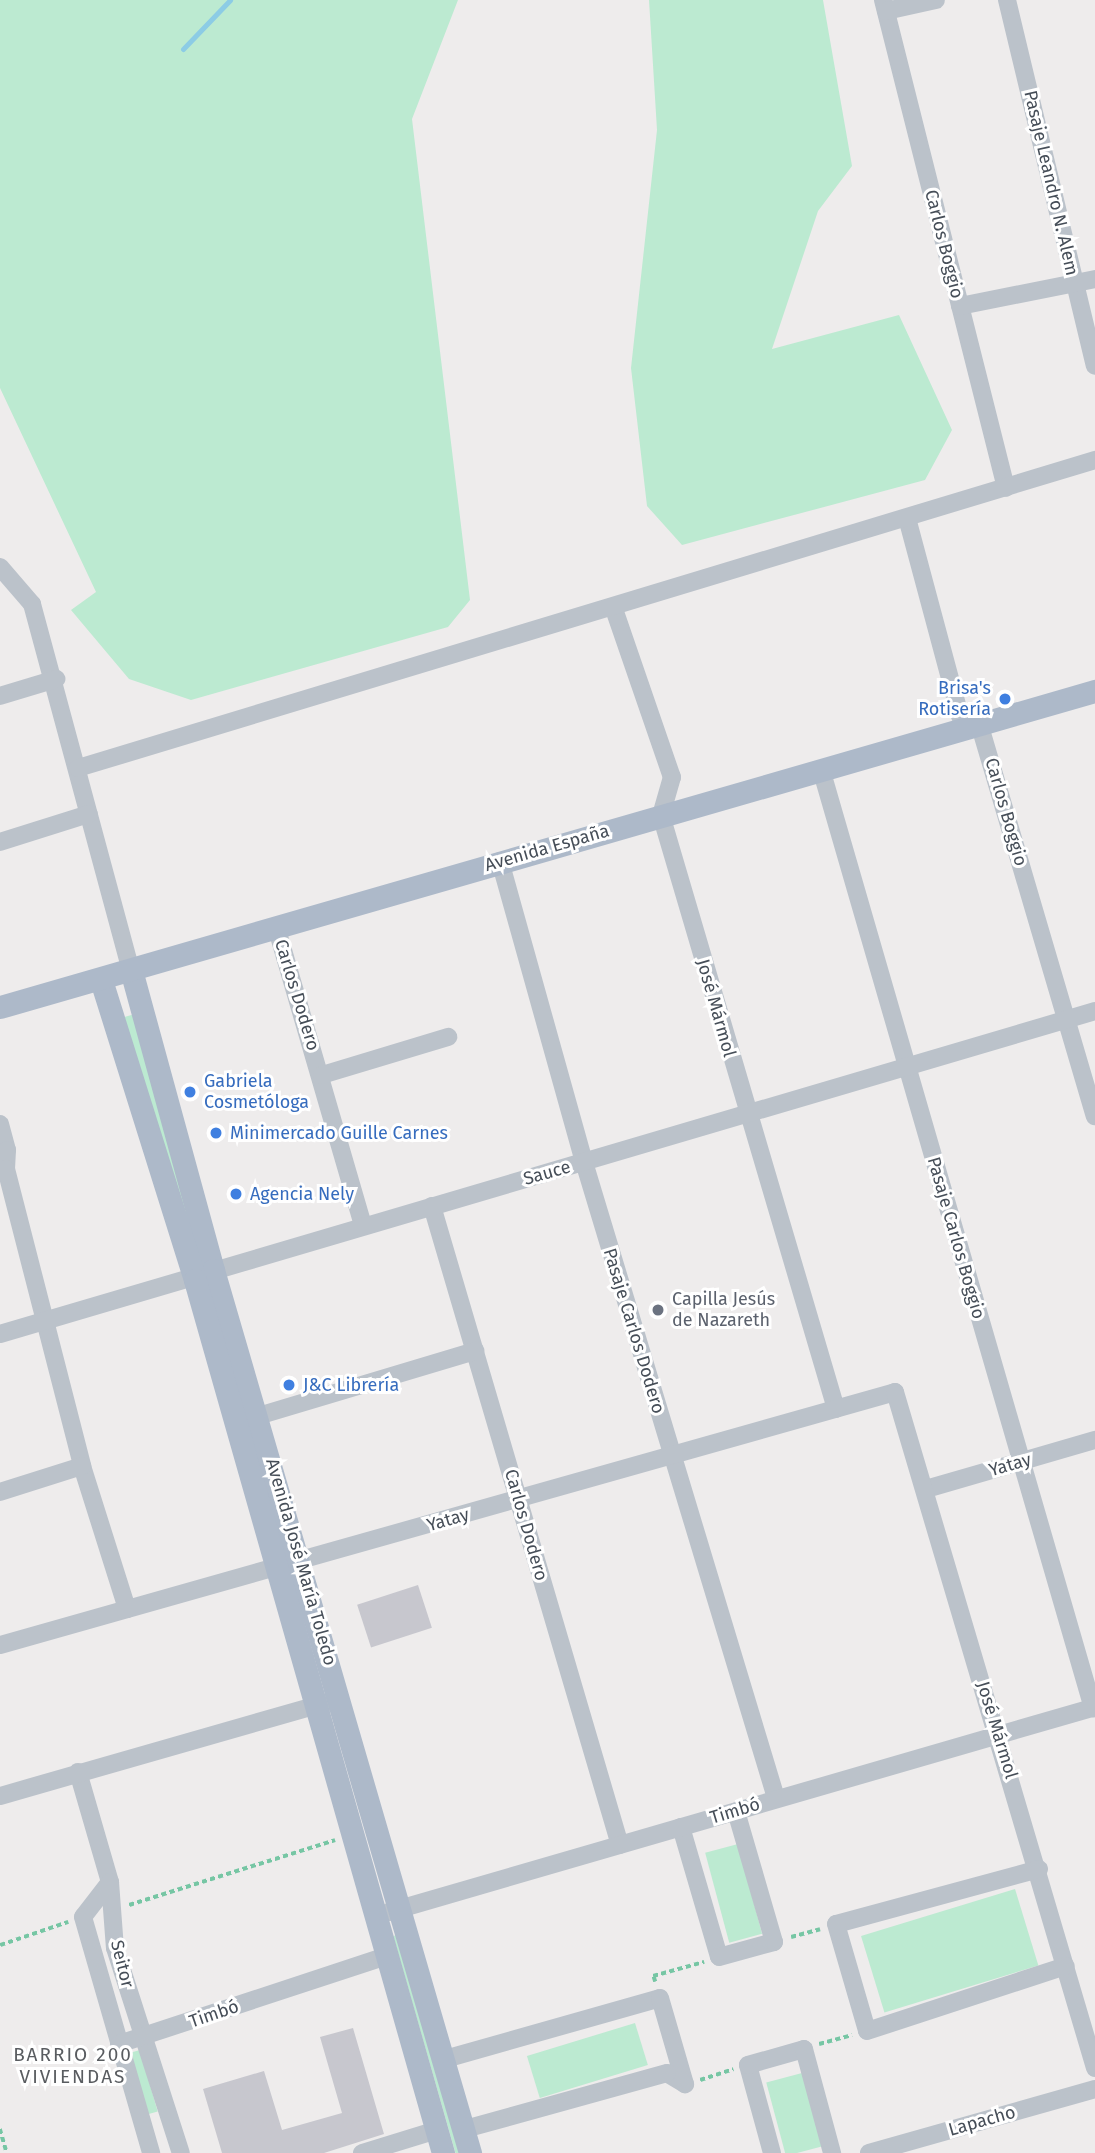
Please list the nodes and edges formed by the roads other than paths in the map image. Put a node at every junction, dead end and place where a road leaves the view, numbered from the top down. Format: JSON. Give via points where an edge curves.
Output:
{"nodes":[{"id":1,"x":936,"y":0,"type":"edge"},
{"id":2,"x":1007,"y":0,"type":"edge"},
{"id":3,"x":885,"y":6,"type":"edge"},
{"id":4,"x":1095,"y":279,"type":"edge"},
{"id":5,"x":1074,"y":283,"type":"junction"},
{"id":6,"x":960,"y":306,"type":"junction"},
{"id":7,"x":1095,"y":366,"type":"edge"},
{"id":8,"x":1095,"y":460,"type":"edge"},
{"id":9,"x":1006,"y":488,"type":"junction"},
{"id":10,"x":907,"y":519,"type":"junction"},
{"id":11,"x":0,"y":567,"type":"edge"},
{"id":12,"x":614,"y":609,"type":"junction"},
{"id":13,"x":56,"y":679,"type":"junction"},
{"id":14,"x":1095,"y":691,"type":"edge"},
{"id":15,"x":0,"y":696,"type":"edge"},
{"id":16,"x":979,"y":723,"type":"junction"},
{"id":17,"x":78,"y":768,"type":"junction"},
{"id":18,"x":821,"y":769,"type":"junction"},
{"id":19,"x":89,"y":814,"type":"junction"},
{"id":20,"x":661,"y":815,"type":"junction"},
{"id":21,"x":0,"y":842,"type":"edge"},
{"id":22,"x":500,"y":861,"type":"junction"},
{"id":23,"x":276,"y":926,"type":"junction"},
{"id":24,"x":131,"y":971,"type":"junction"},
{"id":25,"x":101,"y":980,"type":"junction"},
{"id":26,"x":0,"y":1007,"type":"edge"},
{"id":27,"x":1095,"y":1011,"type":"edge"},
{"id":28,"x":1067,"y":1019,"type":"junction"},
{"id":29,"x":448,"y":1037,"type":"dead end"},
{"id":30,"x":908,"y":1067,"type":"junction"},
{"id":31,"x":322,"y":1076,"type":"junction"},
{"id":32,"x":747,"y":1114,"type":"junction"},
{"id":33,"x":1095,"y":1116,"type":"edge"},
{"id":34,"x":0,"y":1124,"type":"edge"},
{"id":35,"x":584,"y":1162,"type":"junction"},
{"id":36,"x":3,"y":1170,"type":"edge"},
{"id":37,"x":432,"y":1206,"type":"junction"},
{"id":38,"x":363,"y":1226,"type":"junction"},
{"id":39,"x":204,"y":1275,"type":"junction"},
{"id":40,"x":44,"y":1322,"type":"junction"},
{"id":41,"x":0,"y":1334,"type":"edge"},
{"id":42,"x":475,"y":1351,"type":"junction"},
{"id":43,"x":895,"y":1392,"type":"joint"},
{"id":44,"x":836,"y":1409,"type":"junction"},
{"id":45,"x":258,"y":1416,"type":"junction"},
{"id":46,"x":1095,"y":1440,"type":"edge"},
{"id":47,"x":675,"y":1456,"type":"junction"},
{"id":48,"x":1020,"y":1462,"type":"junction"},
{"id":49,"x":82,"y":1466,"type":"junction"},
{"id":50,"x":926,"y":1489,"type":"junction"},
{"id":51,"x":0,"y":1492,"type":"edge"},
{"id":52,"x":519,"y":1500,"type":"junction"},
{"id":53,"x":300,"y":1562,"type":"junction"},
{"id":54,"x":275,"y":1568,"type":"junction"},
{"id":55,"x":127,"y":1609,"type":"junction"},
{"id":56,"x":0,"y":1645,"type":"edge"},
{"id":57,"x":341,"y":1699,"type":"junction"},
{"id":58,"x":314,"y":1706,"type":"junction"},
{"id":59,"x":1094,"y":1707,"type":"edge"},
{"id":60,"x":998,"y":1735,"type":"junction"},
{"id":61,"x":78,"y":1772,"type":"junction"},
{"id":62,"x":0,"y":1796,"type":"edge"},
{"id":63,"x":776,"y":1798,"type":"junction"},
{"id":64,"x":736,"y":1811,"type":"junction"},
{"id":65,"x":681,"y":1827,"type":"junction"},
{"id":66,"x":621,"y":1844,"type":"junction"},
{"id":67,"x":1039,"y":1869,"type":"junction"},
{"id":68,"x":110,"y":1882,"type":"junction"},
{"id":69,"x":401,"y":1908,"type":"junction"},
{"id":70,"x":376,"y":1915,"type":"junction"},
{"id":71,"x":387,"y":1956,"type":"junction"},
{"id":72,"x":1066,"y":1966,"type":"junction"},
{"id":73,"x":1089,"y":2026,"type":"edge"},
{"id":74,"x":144,"y":2038,"type":"junction"},
{"id":75,"x":119,"y":2044,"type":"junction"},
{"id":76,"x":445,"y":2059,"type":"junction"},
{"id":77,"x":1095,"y":2068,"type":"edge"},
{"id":78,"x":1095,"y":2089,"type":"edge"},
{"id":79,"x":437,"y":2130,"type":"junction"},
{"id":80,"x":462,"y":2130,"type":"junction"},
{"id":81,"x":151,"y":2153,"type":"edge"},
{"id":82,"x":181,"y":2153,"type":"edge"},
{"id":83,"x":362,"y":2153,"type":"edge"},
{"id":84,"x":443,"y":2153,"type":"edge"},
{"id":85,"x":470,"y":2153,"type":"edge"},
{"id":86,"x":772,"y":2153,"type":"edge"},
{"id":87,"x":832,"y":2153,"type":"edge"},
{"id":88,"x":869,"y":2153,"type":"edge"}],
"edges":[{"from":1,"to":3,"type":"street"},
{"from":2,"to":5,"type":"street","name":"Pasaje Leandro N. Alem"},
{"from":3,"to":6,"type":"street","name":"Carlos Boggio"},
{"from":4,"to":5,"type":"street"},
{"from":5,"to":6,"type":"street"},
{"from":5,"to":7,"type":"street","name":"Pasaje Leandro N. Alem"},
{"from":6,"to":9,"type":"street","name":"Carlos Boggio"},
{"from":8,"to":9,"type":"street"},
{"from":9,"to":10,"type":"street"},
{"from":10,"to":12,"type":"street"},
{"from":10,"to":16,"type":"street","via":[[960,716]]},
{"from":11,"to":13,"type":"street","via":[[33,604]]},
{"from":12,"to":17,"type":"street"},
{"from":12,"to":20,"type":"street","via":[[672,777]]},
{"from":13,"to":15,"type":"street"},
{"from":13,"to":17,"type":"street"},
{"from":14,"to":16,"type":"main road","name":"Avenida España"},
{"from":16,"to":18,"type":"main road","name":"Avenida España"},
{"from":16,"to":28,"type":"street","name":"Carlos Boggio"},
{"from":17,"to":19,"type":"street"},
{"from":18,"to":20,"type":"main road","name":"Avenida España"},
{"from":18,"to":30,"type":"street","name":"Pasaje Carlos Boggio"},
{"from":19,"to":21,"type":"street"},
{"from":19,"to":24,"type":"street"},
{"from":20,"to":22,"type":"main road","name":"Avenida España"},
{"from":20,"to":32,"type":"street","name":"José Mármol"},
{"from":22,"to":23,"type":"main road","name":"Avenida España"},
{"from":22,"to":35,"type":"street","name":"Pasaje Carlos Dodero"},
{"from":23,"to":24,"type":"main road","name":"Avenida España"},
{"from":23,"to":31,"type":"street","name":"Carlos Dodero"},
{"from":24,"to":25,"type":"main road","name":"Avenida España"},
{"from":24,"to":39,"type":"main road","name":"Avenida José María Toledo"},
{"from":25,"to":26,"type":"main road","name":"Avenida España"},
{"from":25,"to":39,"type":"main road","name":"Avenida José María Toledo"},
{"from":27,"to":28,"type":"street","name":"Sauce"},
{"from":28,"to":30,"type":"street","name":"Sauce"},
{"from":28,"to":33,"type":"street","name":"Carlos Boggio"},
{"from":29,"to":31,"type":"street"},
{"from":30,"to":32,"type":"street","name":"Sauce"},
{"from":30,"to":48,"type":"street","name":"Pasaje Carlos Boggio"},
{"from":31,"to":38,"type":"street","name":"Carlos Dodero"},
{"from":32,"to":35,"type":"street","name":"Sauce"},
{"from":32,"to":44,"type":"street","name":"José Mármol"},
{"from":34,"to":36,"type":"street","via":[[7,1150]]},
{"from":35,"to":37,"type":"street","name":"Sauce"},
{"from":35,"to":47,"type":"street","name":"Pasaje Carlos Dodero"},
{"from":36,"to":40,"type":"street"},
{"from":37,"to":38,"type":"street","name":"Sauce"},
{"from":37,"to":42,"type":"street","name":"Carlos Dodero"},
{"from":38,"to":39,"type":"street","name":"Sauce"},
{"from":39,"to":40,"type":"street","name":"Sauce"},
{"from":39,"to":45,"type":"main road","name":"Avenida José María Toledo"},
{"from":39,"to":54,"type":"main road","name":"Avenida José María Toledo"},
{"from":40,"to":41,"type":"street","name":"Sauce"},
{"from":40,"to":49,"type":"street"},
{"from":42,"to":45,"type":"street"},
{"from":42,"to":52,"type":"street","name":"Carlos Dodero"},
{"from":43,"to":44,"type":"street","name":"Yatay"},
{"from":43,"to":50,"type":"street","name":"José Mármol"},
{"from":44,"to":47,"type":"street","name":"Yatay"},
{"from":45,"to":53,"type":"main road","name":"Avenida José María Toledo"},
{"from":46,"to":48,"type":"street","name":"Yatay"},
{"from":47,"to":52,"type":"street","name":"Yatay"},
{"from":47,"to":63,"type":"street","name":"Pasaje Carlos Dodero"},
{"from":48,"to":50,"type":"street","name":"Yatay"},
{"from":48,"to":59,"type":"street","name":"Pasaje Carlos Boggio"},
{"from":49,"to":51,"type":"street"},
{"from":49,"to":55,"type":"street"},
{"from":50,"to":60,"type":"street","name":"José Mármol"},
{"from":52,"to":53,"type":"street","name":"Yatay"},
{"from":52,"to":66,"type":"street","name":"Carlos Dodero"},
{"from":53,"to":54,"type":"street","name":"Yatay"},
{"from":53,"to":57,"type":"main road","name":"Avenida José María Toledo"},
{"from":54,"to":55,"type":"street","name":"Yatay"},
{"from":54,"to":58,"type":"main road","name":"Avenida José María Toledo"},
{"from":55,"to":56,"type":"street","name":"Yatay"},
{"from":57,"to":58,"type":"street"},
{"from":57,"to":69,"type":"main road","name":"Avenida José María Toledo"},
{"from":58,"to":61,"type":"street"},
{"from":58,"to":70,"type":"main road","name":"Avenida José María Toledo"},
{"from":59,"to":60,"type":"street","name":"Timbó"},
{"from":60,"to":63,"type":"street","name":"Timbó"},
{"from":60,"to":67,"type":"street","name":"José Mármol"},
{"from":61,"to":62,"type":"street"},
{"from":61,"to":68,"type":"street","name":"Seitor"},
{"from":63,"to":64,"type":"street","name":"Timbó"},
{"from":64,"to":65,"type":"street","name":"Timbó"},
{"from":64,"to":65,"type":"street","via":[[774,1942],[719,1957]]},
{"from":65,"to":66,"type":"street","name":"Timbó"},
{"from":66,"to":69,"type":"street","name":"Timbó"},
{"from":67,"to":72,"type":"street","name":"José Mármol"},
{"from":67,"to":72,"type":"street","via":[[836,1924],[867,2031]]},
{"from":68,"to":74,"type":"street","name":"Seitor","via":[[115,1948]]},
{"from":68,"to":75,"type":"street","via":[[83,1917]]},
{"from":69,"to":70,"type":"street","name":"Timbó"},
{"from":69,"to":76,"type":"main road","name":"Avenida José María Toledo"},
{"from":70,"to":71,"type":"main road","name":"Avenida José María Toledo"},
{"from":71,"to":74,"type":"street","name":"Timbó"},
{"from":71,"to":79,"type":"main road","name":"Avenida José María Toledo"},
{"from":72,"to":73,"type":"street","name":"José Mármol"},
{"from":73,"to":77,"type":"street","name":"José Mármol"},
{"from":74,"to":75,"type":"street","name":"Timbó"},
{"from":74,"to":82,"type":"street","name":"Seitor"},
{"from":75,"to":81,"type":"street"},
{"from":76,"to":80,"type":"main road","name":"Avenida José María Toledo"},
{"from":76,"to":80,"type":"street","via":[[660,1998],[685,2084],[667,2073]]},
{"from":78,"to":88,"type":"street","name":"Lapacho"},
{"from":79,"to":83,"type":"street"},
{"from":79,"to":84,"type":"main road","name":"Avenida José María Toledo"},
{"from":80,"to":85,"type":"main road","name":"Avenida José María Toledo"},
{"from":86,"to":87,"type":"street","via":[[747,2065],[804,2049]]}]}
